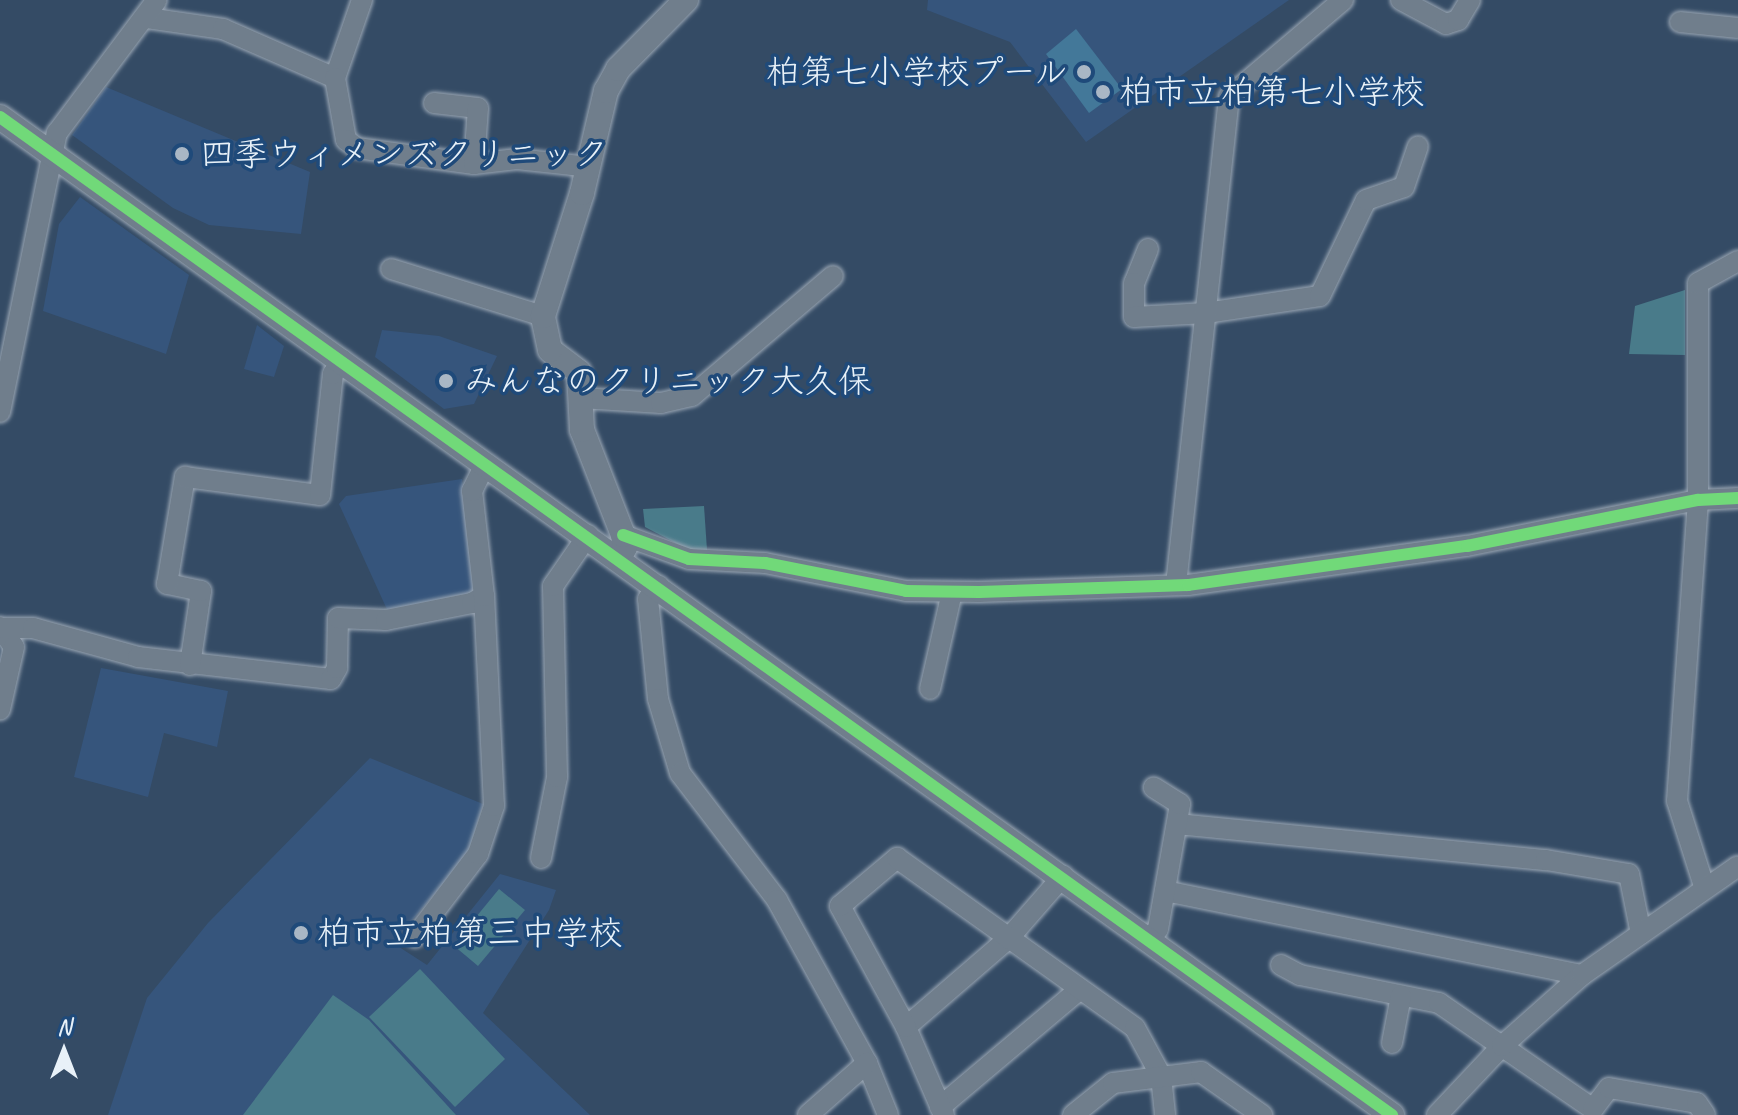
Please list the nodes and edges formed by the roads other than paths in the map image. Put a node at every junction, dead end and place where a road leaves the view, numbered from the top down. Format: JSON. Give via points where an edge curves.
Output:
{"nodes":[{"id":1,"x":362,"y":0,"type":"edge"},
{"id":2,"x":686,"y":0,"type":"edge"},
{"id":3,"x":1343,"y":0,"type":"edge"},
{"id":4,"x":1401,"y":0,"type":"edge"},
{"id":5,"x":1470,"y":0,"type":"edge"},
{"id":6,"x":152,"y":9,"type":"edge"},
{"id":7,"x":1680,"y":22,"type":"dead end"},
{"id":8,"x":1738,"y":28,"type":"edge"},
{"id":9,"x":335,"y":78,"type":"junction"},
{"id":10,"x":434,"y":103,"type":"dead end"},
{"id":11,"x":0,"y":117,"type":"edge"},
{"id":12,"x":1418,"y":146,"type":"dead end"},
{"id":13,"x":51,"y":152,"type":"junction"},
{"id":14,"x":474,"y":164,"type":"junction"},
{"id":15,"x":589,"y":167,"type":"junction"},
{"id":16,"x":1148,"y":249,"type":"dead end"},
{"id":17,"x":1738,"y":261,"type":"edge"},
{"id":18,"x":391,"y":269,"type":"dead end"},
{"id":19,"x":833,"y":276,"type":"dead end"},
{"id":20,"x":1206,"y":313,"type":"junction"},
{"id":21,"x":543,"y":316,"type":"junction"},
{"id":22,"x":342,"y":360,"type":"junction"},
{"id":23,"x":581,"y":398,"type":"junction"},
{"id":24,"x":0,"y":412,"type":"edge"},
{"id":25,"x":485,"y":464,"type":"junction"},
{"id":26,"x":1738,"y":498,"type":"edge"},
{"id":27,"x":1698,"y":500,"type":"junction"},
{"id":28,"x":588,"y":535,"type":"junction"},
{"id":29,"x":621,"y":546,"type":"junction"},
{"id":30,"x":1176,"y":585,"type":"junction"},
{"id":31,"x":659,"y":586,"type":"junction"},
{"id":32,"x":952,"y":592,"type":"junction"},
{"id":33,"x":484,"y":596,"type":"junction"},
{"id":34,"x":1,"y":628,"type":"edge"},
{"id":35,"x":190,"y":665,"type":"junction"},
{"id":36,"x":930,"y":689,"type":"dead end"},
{"id":37,"x":0,"y":709,"type":"edge"},
{"id":38,"x":1154,"y":788,"type":"dead end"},
{"id":39,"x":1177,"y":824,"type":"junction"},
{"id":40,"x":541,"y":858,"type":"dead end"},
{"id":41,"x":1738,"y":866,"type":"edge"},
{"id":42,"x":1063,"y":876,"type":"junction"},
{"id":43,"x":1704,"y":886,"type":"junction"},
{"id":44,"x":1165,"y":891,"type":"junction"},
{"id":45,"x":1641,"y":934,"type":"junction"},
{"id":46,"x":415,"y":937,"type":"dead end"},
{"id":47,"x":1008,"y":939,"type":"junction"},
{"id":48,"x":1149,"y":939,"type":"junction"},
{"id":49,"x":1281,"y":965,"type":"dead end"},
{"id":50,"x":1582,"y":975,"type":"junction"},
{"id":51,"x":1079,"y":990,"type":"junction"},
{"id":52,"x":1401,"y":996,"type":"junction"},
{"id":53,"x":906,"y":1027,"type":"junction"},
{"id":54,"x":1392,"y":1043,"type":"dead end"},
{"id":55,"x":1502,"y":1046,"type":"junction"},
{"id":56,"x":867,"y":1063,"type":"junction"},
{"id":57,"x":1161,"y":1076,"type":"junction"},
{"id":58,"x":942,"y":1111,"type":"edge"},
{"id":59,"x":1591,"y":1112,"type":"edge"},
{"id":60,"x":808,"y":1115,"type":"edge"},
{"id":61,"x":888,"y":1115,"type":"edge"},
{"id":62,"x":1073,"y":1115,"type":"edge"},
{"id":63,"x":1165,"y":1115,"type":"edge"},
{"id":64,"x":1262,"y":1115,"type":"edge"},
{"id":65,"x":1392,"y":1115,"type":"edge"},
{"id":66,"x":1437,"y":1115,"type":"edge"},
{"id":67,"x":1705,"y":1115,"type":"edge"}],
"edges":[{"from":1,"to":9,"type":"street"},
{"from":2,"to":15,"type":"street","via":[[618,69],[598,114]]},
{"from":3,"to":20,"type":"street","via":[[1229,97]]},
{"from":4,"to":5,"type":"street","via":[[1446,24],[1458,20]]},
{"from":6,"to":9,"type":"street","via":[[223,29]]},
{"from":6,"to":13,"type":"street","via":[[67,116]]},
{"from":7,"to":8,"type":"street"},
{"from":9,"to":14,"type":"street","via":[[346,140],[357,148]]},
{"from":10,"to":14,"type":"street","via":[[478,108]]},
{"from":11,"to":13,"type":"street"},
{"from":12,"to":20,"type":"street","via":[[1404,187],[1366,200],[1320,296]]},
{"from":13,"to":22,"type":"street"},
{"from":13,"to":24,"type":"street"},
{"from":14,"to":15,"type":"street","via":[[517,159]]},
{"from":15,"to":21,"type":"street"},
{"from":16,"to":20,"type":"street","via":[[1134,283],[1134,317]]},
{"from":17,"to":27,"type":"street","via":[[1698,283]]},
{"from":18,"to":21,"type":"street"},
{"from":19,"to":23,"type":"street","via":[[692,396],[661,403]]},
{"from":20,"to":30,"type":"street"},
{"from":21,"to":23,"type":"street","via":[[550,350],[579,372]]},
{"from":22,"to":25,"type":"street"},
{"from":22,"to":35,"type":"street","via":[[333,374],[320,495],[185,477],[167,584],[201,591]]},
{"from":23,"to":29,"type":"street","via":[[588,452],[610,493]]},
{"from":25,"to":28,"type":"street"},
{"from":25,"to":33,"type":"street","via":[[472,491]]},
{"from":26,"to":27,"type":"street"},
{"from":27,"to":30,"type":"street","via":[[1467,546]]},
{"from":27,"to":43,"type":"street","via":[[1677,801]]},
{"from":28,"to":29,"type":"street"},
{"from":28,"to":40,"type":"street","via":[[553,586],[557,777]]},
{"from":29,"to":31,"type":"street"},
{"from":29,"to":32,"type":"street","via":[[689,559],[765,563],[906,591]]},
{"from":30,"to":32,"type":"street"},
{"from":31,"to":42,"type":"street"},
{"from":31,"to":56,"type":"street","via":[[648,599],[658,699],[680,773],[777,900]]},
{"from":32,"to":36,"type":"street"},
{"from":33,"to":35,"type":"street","via":[[386,620],[338,618],[337,668],[331,679]]},
{"from":33,"to":46,"type":"street","via":[[494,806],[478,854]]},
{"from":34,"to":35,"type":"street","via":[[33,628],[138,657]]},
{"from":34,"to":37,"type":"street","via":[[14,647]]},
{"from":38,"to":39,"type":"street","via":[[1180,804]]},
{"from":39,"to":44,"type":"street"},
{"from":39,"to":45,"type":"street","via":[[1546,860],[1629,874]]},
{"from":41,"to":43,"type":"street"},
{"from":42,"to":47,"type":"street"},
{"from":42,"to":48,"type":"street"},
{"from":43,"to":45,"type":"street"},
{"from":44,"to":48,"type":"street","via":[[1158,929]]},
{"from":44,"to":50,"type":"street"},
{"from":45,"to":50,"type":"street"},
{"from":47,"to":51,"type":"street"},
{"from":47,"to":53,"type":"street"},
{"from":47,"to":53,"type":"street","via":[[897,858],[840,906]]},
{"from":48,"to":65,"type":"street"},
{"from":49,"to":52,"type":"street","via":[[1300,975]]},
{"from":50,"to":55,"type":"street"},
{"from":51,"to":57,"type":"street","via":[[1135,1028]]},
{"from":51,"to":58,"type":"street"},
{"from":52,"to":54,"type":"street"},
{"from":52,"to":55,"type":"street","via":[[1439,1003]]},
{"from":53,"to":58,"type":"street"},
{"from":55,"to":59,"type":"street"},
{"from":55,"to":66,"type":"street"},
{"from":56,"to":60,"type":"street"},
{"from":56,"to":61,"type":"street"},
{"from":57,"to":62,"type":"street","via":[[1113,1083]]},
{"from":57,"to":63,"type":"street"},
{"from":57,"to":64,"type":"street","via":[[1201,1072]]},
{"from":59,"to":67,"type":"street","via":[[1609,1088],[1697,1103]]}]}
